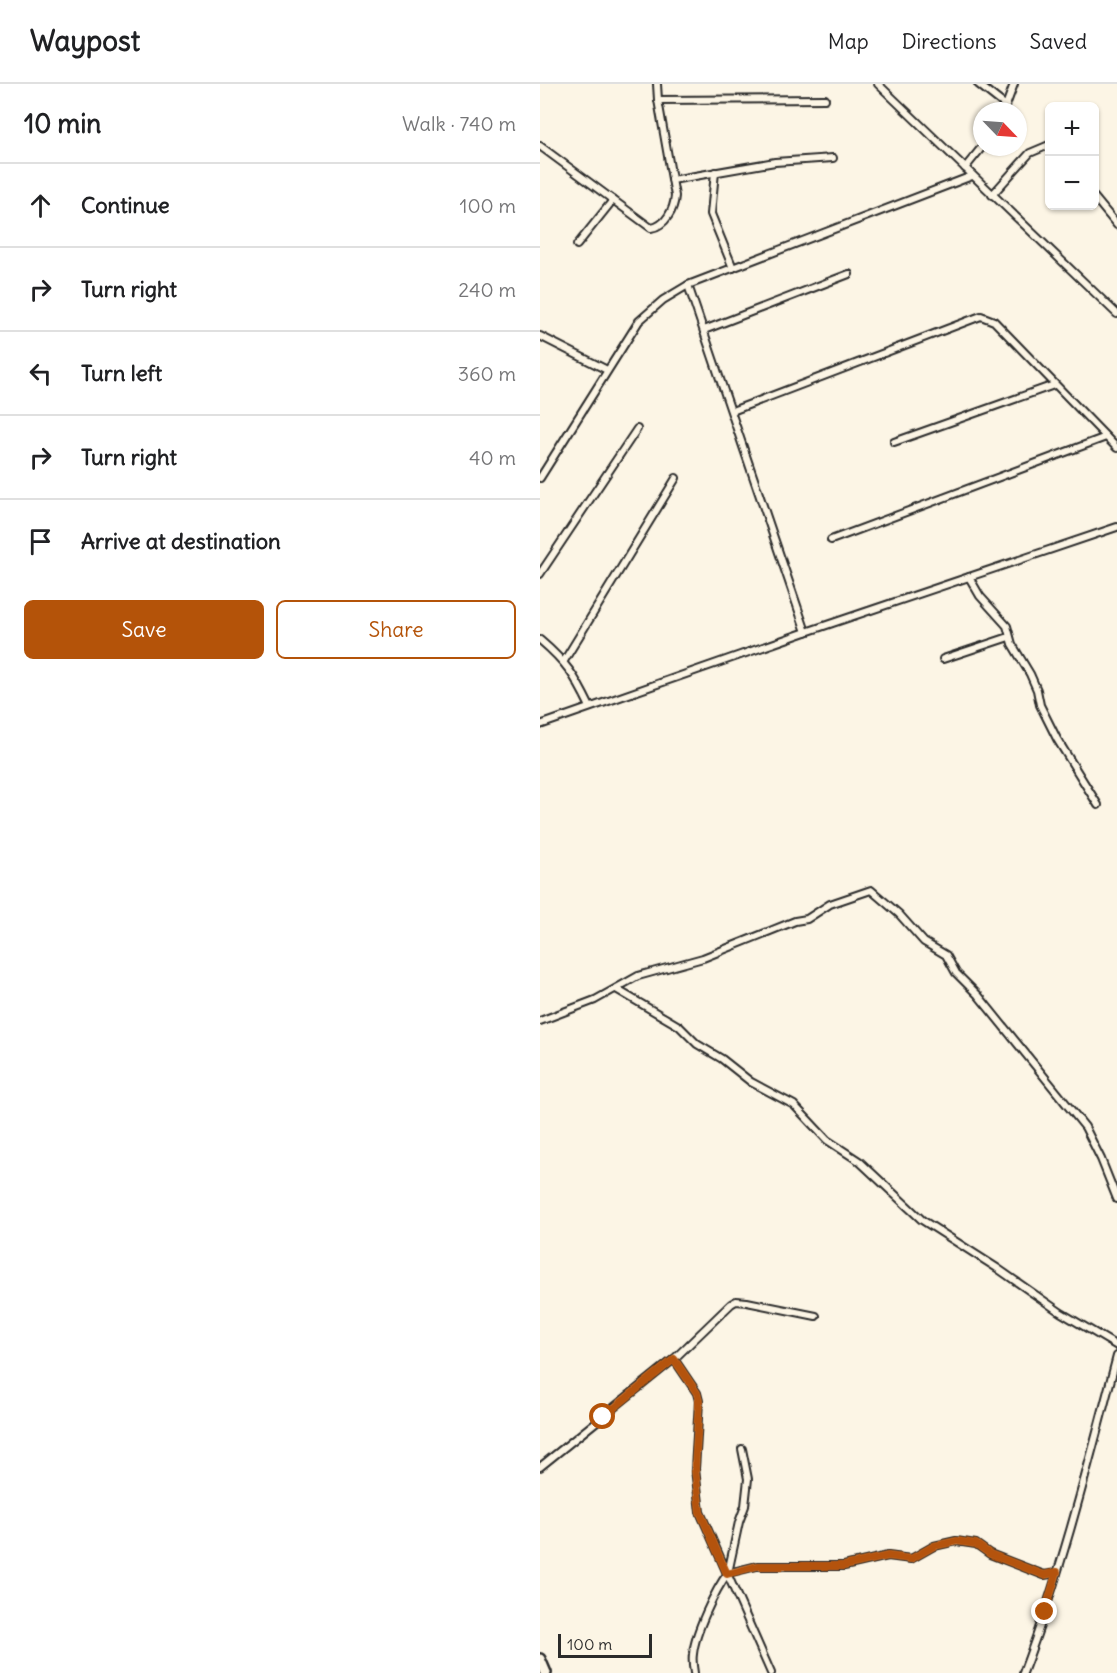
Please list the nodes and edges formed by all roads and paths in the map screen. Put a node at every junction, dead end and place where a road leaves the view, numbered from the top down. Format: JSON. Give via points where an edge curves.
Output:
{"nodes":[{"id":1,"x":657,"y":84,"type":"edge"},
{"id":2,"x":878,"y":84,"type":"edge"},
{"id":3,"x":978,"y":84,"type":"edge"},
{"id":4,"x":1014,"y":84,"type":"edge"},
{"id":5,"x":825,"y":99,"type":"dead end"},
{"id":6,"x":658,"y":100,"type":"junction"},
{"id":7,"x":998,"y":102,"type":"edge"},
{"id":8,"x":1007,"y":102,"type":"edge"},
{"id":9,"x":540,"y":146,"type":"edge"},
{"id":10,"x":1045,"y":147,"type":"edge"},
{"id":11,"x":975,"y":156,"type":"edge"},
{"id":12,"x":833,"y":158,"type":"dead end"},
{"id":13,"x":965,"y":168,"type":"junction"},
{"id":14,"x":715,"y":172,"type":"junction"},
{"id":15,"x":972,"y":176,"type":"junction"},
{"id":16,"x":672,"y":180,"type":"junction"},
{"id":17,"x":992,"y":195,"type":"junction"},
{"id":18,"x":613,"y":200,"type":"junction"},
{"id":19,"x":1099,"y":202,"type":"edge"},
{"id":20,"x":1117,"y":225,"type":"edge"},
{"id":21,"x":577,"y":245,"type":"dead end"},
{"id":22,"x":733,"y":268,"type":"junction"},
{"id":23,"x":849,"y":274,"type":"dead end"},
{"id":24,"x":688,"y":285,"type":"junction"},
{"id":25,"x":1117,"y":314,"type":"edge"},
{"id":26,"x":704,"y":330,"type":"junction"},
{"id":27,"x":540,"y":336,"type":"edge"},
{"id":28,"x":608,"y":370,"type":"junction"},
{"id":29,"x":1054,"y":385,"type":"junction"},
{"id":30,"x":732,"y":411,"type":"junction"},
{"id":31,"x":637,"y":429,"type":"dead end"},
{"id":32,"x":1106,"y":437,"type":"junction"},
{"id":33,"x":894,"y":442,"type":"dead end"},
{"id":34,"x":1117,"y":448,"type":"edge"},
{"id":35,"x":540,"y":478,"type":"edge"},
{"id":36,"x":676,"y":478,"type":"dead end"},
{"id":37,"x":1117,"y":527,"type":"edge"},
{"id":38,"x":831,"y":540,"type":"dead end"},
{"id":39,"x":540,"y":574,"type":"edge"},
{"id":40,"x":969,"y":577,"type":"junction"},
{"id":41,"x":806,"y":632,"type":"junction"},
{"id":42,"x":1009,"y":637,"type":"junction"},
{"id":43,"x":540,"y":640,"type":"edge"},
{"id":44,"x":548,"y":647,"type":"junction"},
{"id":45,"x":540,"y":649,"type":"edge"},
{"id":46,"x":943,"y":659,"type":"dead end"},
{"id":47,"x":564,"y":661,"type":"junction"},
{"id":48,"x":590,"y":707,"type":"junction"},
{"id":49,"x":540,"y":725,"type":"edge"},
{"id":50,"x":1098,"y":805,"type":"dead end"},
{"id":51,"x":616,"y":989,"type":"junction"},
{"id":52,"x":540,"y":1021,"type":"edge"},
{"id":53,"x":1117,"y":1199,"type":"edge"},
{"id":54,"x":816,"y":1316,"type":"dead end"},
{"id":55,"x":1117,"y":1346,"type":"edge"},
{"id":56,"x":1117,"y":1356,"type":"edge"},
{"id":57,"x":674,"y":1359,"type":"junction"},
{"id":58,"x":742,"y":1449,"type":"dead end"},
{"id":59,"x":540,"y":1467,"type":"edge"},
{"id":60,"x":1057,"y":1572,"type":"junction"},
{"id":61,"x":728,"y":1573,"type":"junction"},
{"id":62,"x":540,"y":1659,"type":"edge"},
{"id":63,"x":546,"y":1673,"type":"edge"},
{"id":64,"x":694,"y":1673,"type":"edge"},
{"id":65,"x":771,"y":1673,"type":"edge"},
{"id":66,"x":1023,"y":1673,"type":"edge"}],
"edges":[{"from":1,"to":6,"type":"street"},
{"from":2,"to":13,"type":"street"},
{"from":3,"to":7,"type":"street"},
{"from":4,"to":8,"type":"street"},
{"from":5,"to":6,"type":"street"},
{"from":6,"to":16,"type":"street"},
{"from":9,"to":18,"type":"street"},
{"from":10,"to":17,"type":"street","via":[[1030,153]]},
{"from":11,"to":13,"type":"street"},
{"from":12,"to":14,"type":"street"},
{"from":13,"to":15,"type":"street"},
{"from":14,"to":16,"type":"street"},
{"from":14,"to":22,"type":"street","via":[[711,214]]},
{"from":15,"to":17,"type":"street"},
{"from":15,"to":22,"type":"street"},
{"from":16,"to":18,"type":"street","via":[[672,210],[655,228]]},
{"from":17,"to":25,"type":"street"},
{"from":18,"to":21,"type":"street"},
{"from":19,"to":20,"type":"street"},
{"from":22,"to":24,"type":"street"},
{"from":23,"to":26,"type":"street"},
{"from":24,"to":26,"type":"street"},
{"from":24,"to":28,"type":"street","via":[[639,321]]},
{"from":26,"to":30,"type":"street"},
{"from":27,"to":28,"type":"street"},
{"from":28,"to":35,"type":"street"},
{"from":29,"to":30,"type":"street","via":[[994,321],[981,316]]},
{"from":29,"to":32,"type":"street"},
{"from":29,"to":33,"type":"street"},
{"from":30,"to":41,"type":"street"},
{"from":31,"to":39,"type":"street"},
{"from":32,"to":34,"type":"street"},
{"from":32,"to":38,"type":"street"},
{"from":36,"to":47,"type":"street"},
{"from":37,"to":40,"type":"street"},
{"from":40,"to":41,"type":"street"},
{"from":40,"to":42,"type":"street","via":[[1007,626]]},
{"from":41,"to":48,"type":"street"},
{"from":42,"to":46,"type":"street"},
{"from":42,"to":50,"type":"street","via":[[1034,682],[1040,705],[1057,739]]},
{"from":43,"to":44,"type":"street"},
{"from":44,"to":45,"type":"street"},
{"from":44,"to":47,"type":"street"},
{"from":47,"to":48,"type":"street"},
{"from":48,"to":49,"type":"street"},
{"from":51,"to":52,"type":"street"},
{"from":51,"to":53,"type":"street","via":[[638,976],[703,958],[871,890],[924,942],[946,955],[956,973],[1085,1127]]},
{"from":51,"to":55,"type":"street","via":[[679,1026],[697,1044],[751,1082],[794,1105],[828,1140],[859,1161],[922,1220]]},
{"from":54,"to":57,"type":"street","via":[[736,1301]]},
{"from":56,"to":60,"type":"street"},
{"from":57,"to":59,"type":"street"},
{"from":57,"to":61,"type":"street","via":[[697,1393],[695,1469],[700,1512]]},
{"from":58,"to":61,"type":"street","via":[[748,1479],[745,1506]]},
{"from":60,"to":61,"type":"street","via":[[1044,1575],[990,1554],[976,1544],[957,1541],[934,1546],[911,1559],[888,1556],[844,1566],[757,1566]]},
{"from":60,"to":66,"type":"street"},
{"from":61,"to":64,"type":"street","via":[[703,1619],[693,1654]]},
{"from":61,"to":65,"type":"street"},
{"from":62,"to":63,"type":"street"}]}
